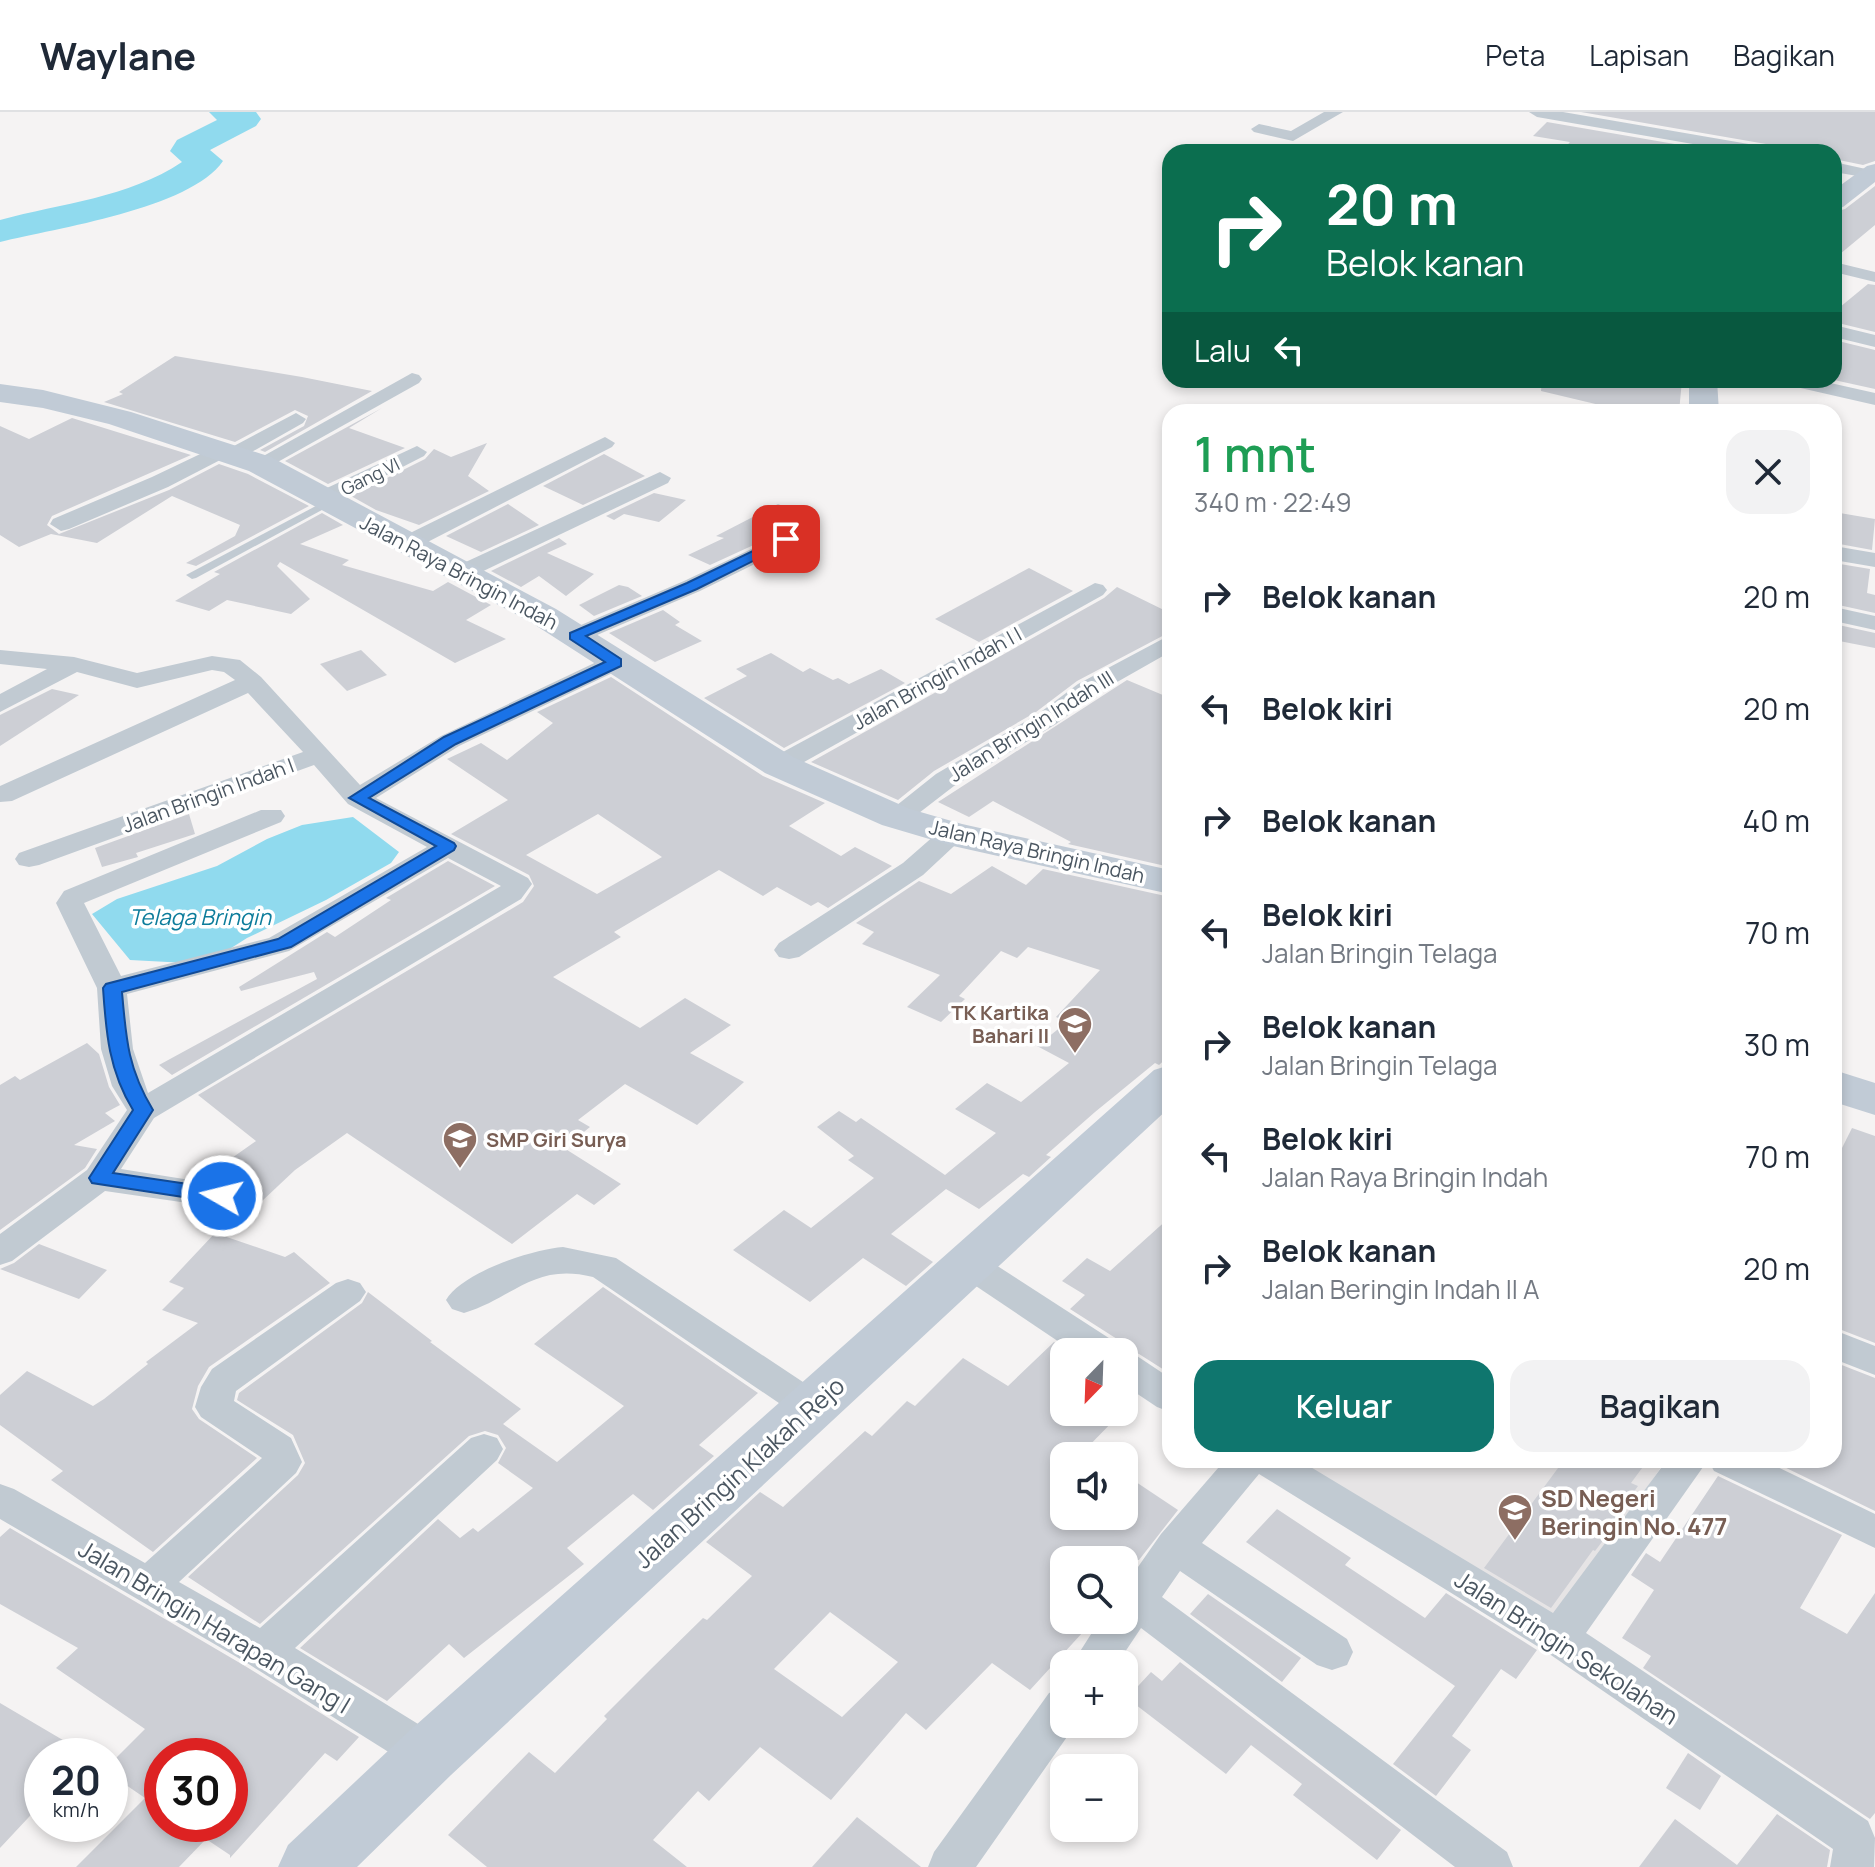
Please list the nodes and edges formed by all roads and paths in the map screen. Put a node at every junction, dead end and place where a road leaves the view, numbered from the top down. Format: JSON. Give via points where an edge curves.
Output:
{"nodes":[{"id":1,"x":1335,"y":112,"type":"edge"},
{"id":2,"x":1537,"y":112,"type":"edge"},
{"id":3,"x":1661,"y":112,"type":"edge"},
{"id":4,"x":1259,"y":129,"type":"dead end"},
{"id":5,"x":1640,"y":135,"type":"junction"},
{"id":6,"x":1707,"y":144,"type":"edge"},
{"id":7,"x":1842,"y":168,"type":"edge"},
{"id":8,"x":1873,"y":173,"type":"edge"},
{"id":9,"x":1842,"y":196,"type":"edge"},
{"id":10,"x":1842,"y":269,"type":"edge"},
{"id":11,"x":1875,"y":277,"type":"edge"},
{"id":12,"x":1842,"y":333,"type":"edge"},
{"id":13,"x":1875,"y":341,"type":"edge"},
{"id":14,"x":412,"y":379,"type":"dead end"},
{"id":15,"x":1826,"y":388,"type":"edge"},
{"id":16,"x":0,"y":393,"type":"edge"},
{"id":17,"x":1875,"y":399,"type":"edge"},
{"id":18,"x":296,"y":419,"type":"dead end"},
{"id":19,"x":605,"y":443,"type":"dead end"},
{"id":20,"x":417,"y":452,"type":"dead end"},
{"id":21,"x":239,"y":456,"type":"junction"},
{"id":22,"x":660,"y":478,"type":"dead end"},
{"id":23,"x":326,"y":501,"type":"junction"},
{"id":24,"x":61,"y":524,"type":"dead end"},
{"id":25,"x":802,"y":532,"type":"dead end"},
{"id":26,"x":408,"y":543,"type":"junction"},
{"id":27,"x":1842,"y":554,"type":"edge"},
{"id":28,"x":1875,"y":560,"type":"edge"},
{"id":29,"x":465,"y":571,"type":"junction"},
{"id":30,"x":192,"y":575,"type":"dead end"},
{"id":31,"x":1095,"y":590,"type":"dead end"},
{"id":32,"x":1842,"y":616,"type":"edge"},
{"id":33,"x":1875,"y":623,"type":"edge"},
{"id":34,"x":575,"y":636,"type":"junction"},
{"id":35,"x":1162,"y":647,"type":"edge"},
{"id":36,"x":0,"y":657,"type":"edge"},
{"id":37,"x":616,"y":662,"type":"junction"},
{"id":38,"x":74,"y":664,"type":"junction"},
{"id":39,"x":252,"y":682,"type":"junction"},
{"id":40,"x":0,"y":704,"type":"edge"},
{"id":41,"x":318,"y":755,"type":"junction"},
{"id":42,"x":779,"y":765,"type":"junction"},
{"id":43,"x":3,"y":795,"type":"dead end"},
{"id":44,"x":357,"y":798,"type":"junction"},
{"id":45,"x":271,"y":816,"type":"dead end"},
{"id":46,"x":896,"y":817,"type":"junction"},
{"id":47,"x":953,"y":834,"type":"junction"},
{"id":48,"x":448,"y":846,"type":"junction"},
{"id":49,"x":29,"y":859,"type":"dead end"},
{"id":50,"x":1162,"y":880,"type":"edge"},
{"id":51,"x":789,"y":950,"type":"dead end"},
{"id":52,"x":112,"y":988,"type":"junction"},
{"id":53,"x":1162,"y":1088,"type":"edge"},
{"id":54,"x":1842,"y":1089,"type":"edge"},
{"id":55,"x":1875,"y":1099,"type":"edge"},
{"id":56,"x":143,"y":1110,"type":"junction"},
{"id":57,"x":99,"y":1178,"type":"junction"},
{"id":58,"x":222,"y":1196,"type":"dead end"},
{"id":59,"x":0,"y":1252,"type":"edge"},
{"id":60,"x":970,"y":1265,"type":"junction"},
{"id":61,"x":348,"y":1292,"type":"dead end"},
{"id":62,"x":464,"y":1300,"type":"dead end"},
{"id":63,"x":1081,"y":1338,"type":"edge"},
{"id":64,"x":1842,"y":1347,"type":"edge"},
{"id":65,"x":1875,"y":1361,"type":"edge"},
{"id":66,"x":1138,"y":1375,"type":"edge"},
{"id":67,"x":1162,"y":1392,"type":"edge"},
{"id":68,"x":811,"y":1406,"type":"junction"},
{"id":69,"x":484,"y":1449,"type":"dead end"},
{"id":70,"x":1241,"y":1468,"type":"edge"},
{"id":71,"x":1280,"y":1468,"type":"edge"},
{"id":72,"x":1683,"y":1468,"type":"edge"},
{"id":73,"x":1743,"y":1468,"type":"edge"},
{"id":74,"x":0,"y":1500,"type":"edge"},
{"id":75,"x":1875,"y":1532,"type":"edge"},
{"id":76,"x":1175,"y":1546,"type":"junction"},
{"id":77,"x":148,"y":1585,"type":"junction"},
{"id":78,"x":1138,"y":1601,"type":"edge"},
{"id":79,"x":1138,"y":1603,"type":"edge"},
{"id":80,"x":1559,"y":1638,"type":"junction"},
{"id":81,"x":262,"y":1650,"type":"junction"},
{"id":82,"x":1332,"y":1652,"type":"dead end"},
{"id":83,"x":1050,"y":1726,"type":"edge"},
{"id":84,"x":429,"y":1754,"type":"junction"},
{"id":85,"x":1861,"y":1858,"type":"edge"},
{"id":86,"x":311,"y":1867,"type":"edge"},
{"id":87,"x":950,"y":1867,"type":"edge"},
{"id":88,"x":1491,"y":1867,"type":"edge"}],
"edges":[{"from":1,"to":4,"type":"street","via":[[1293,136]]},
{"from":2,"to":5,"type":"street"},
{"from":3,"to":5,"type":"street"},
{"from":5,"to":6,"type":"street"},
{"from":7,"to":8,"type":"street"},
{"from":8,"to":9,"type":"main road"},
{"from":10,"to":11,"type":"street"},
{"from":12,"to":13,"type":"street"},
{"from":14,"to":21,"type":"street"},
{"from":15,"to":17,"type":"street"},
{"from":16,"to":21,"type":"main road","name":"Jalan Raya Bringin Indah","via":[[104,414]]},
{"from":18,"to":21,"type":"street"},
{"from":19,"to":26,"type":"street"},
{"from":20,"to":23,"type":"street","name":"Gang VI"},
{"from":21,"to":23,"type":"main road","name":"Jalan Raya Bringin Indah"},
{"from":21,"to":24,"type":"street"},
{"from":22,"to":29,"type":"street"},
{"from":23,"to":26,"type":"main road","name":"Jalan Raya Bringin Indah"},
{"from":23,"to":30,"type":"lane"},
{"from":25,"to":34,"type":"street"},
{"from":26,"to":29,"type":"main road","name":"Jalan Raya Bringin Indah"},
{"from":27,"to":28,"type":"street"},
{"from":29,"to":34,"type":"main road","name":"Jalan Raya Bringin Indah"},
{"from":31,"to":42,"type":"street","name":"Jalan Bringin Indah I I"},
{"from":32,"to":33,"type":"street"},
{"from":34,"to":37,"type":"main road","name":"Jalan Raya Bringin Indah"},
{"from":35,"to":46,"type":"street","name":"Jalan Bringin Indah III","via":[[945,780]]},
{"from":36,"to":38,"type":"street","name":"Jalan Bringin Indah I"},
{"from":37,"to":42,"type":"main road","name":"Jalan Raya Bringin Indah"},
{"from":37,"to":44,"type":"street","via":[[450,741]]},
{"from":38,"to":39,"type":"street","name":"Jalan Bringin Indah I","via":[[137,681],[224,663]]},
{"from":38,"to":40,"type":"street"},
{"from":39,"to":41,"type":"street","name":"Jalan Bringin Indah I"},
{"from":39,"to":43,"type":"street"},
{"from":41,"to":44,"type":"street"},
{"from":41,"to":49,"type":"street","name":"Jalan Bringin Indah I"},
{"from":42,"to":46,"type":"main road","name":"Jalan Raya Bringin Indah"},
{"from":44,"to":48,"type":"street"},
{"from":45,"to":52,"type":"street","via":[[74,897],[70,903]]},
{"from":46,"to":47,"type":"main road","name":"Jalan Raya Bringin Indah"},
{"from":47,"to":50,"type":"main road","name":"Jalan Raya Bringin Indah"},
{"from":47,"to":51,"type":"street","via":[[913,869]]},
{"from":48,"to":52,"type":"street","via":[[284,943]]},
{"from":48,"to":56,"type":"street","via":[[514,880],[516,888]]},
{"from":52,"to":56,"type":"street","via":[[117,1049],[128,1086]]},
{"from":53,"to":60,"type":"main road","name":"Jalan Bringin Klakah Rejo"},
{"from":54,"to":55,"type":"main road"},
{"from":56,"to":57,"type":"street"},
{"from":57,"to":58,"type":"street"},
{"from":57,"to":59,"type":"street"},
{"from":60,"to":63,"type":"street"},
{"from":60,"to":68,"type":"main road","name":"Jalan Bringin Klakah Rejo"},
{"from":61,"to":77,"type":"street","via":[[219,1387],[214,1407],[278,1449],[283,1462]]},
{"from":62,"to":68,"type":"street","via":[[540,1259],[576,1258],[604,1267]]},
{"from":64,"to":65,"type":"street"},
{"from":66,"to":67,"type":"street"},
{"from":68,"to":84,"type":"main road","name":"Jalan Bringin Klakah Rejo"},
{"from":69,"to":81,"type":"street"},
{"from":70,"to":76,"type":"street"},
{"from":71,"to":80,"type":"street","name":"Jalan Bringin Sekolahan"},
{"from":72,"to":80,"type":"street"},
{"from":73,"to":75,"type":"street"},
{"from":74,"to":77,"type":"street","name":"Jalan Bringin Harapan Gang I"},
{"from":76,"to":78,"type":"street"},
{"from":76,"to":82,"type":"street"},
{"from":77,"to":81,"type":"street","name":"Jalan Bringin Harapan Gang I"},
{"from":79,"to":88,"type":"street"},
{"from":80,"to":85,"type":"street","name":"Jalan Bringin Sekolahan","via":[[1852,1836]]},
{"from":81,"to":84,"type":"street","name":"Jalan Bringin Harapan Gang I"},
{"from":83,"to":87,"type":"street"},
{"from":84,"to":86,"type":"main road","name":"Jalan Bringin Klakah Rejo"}]}
